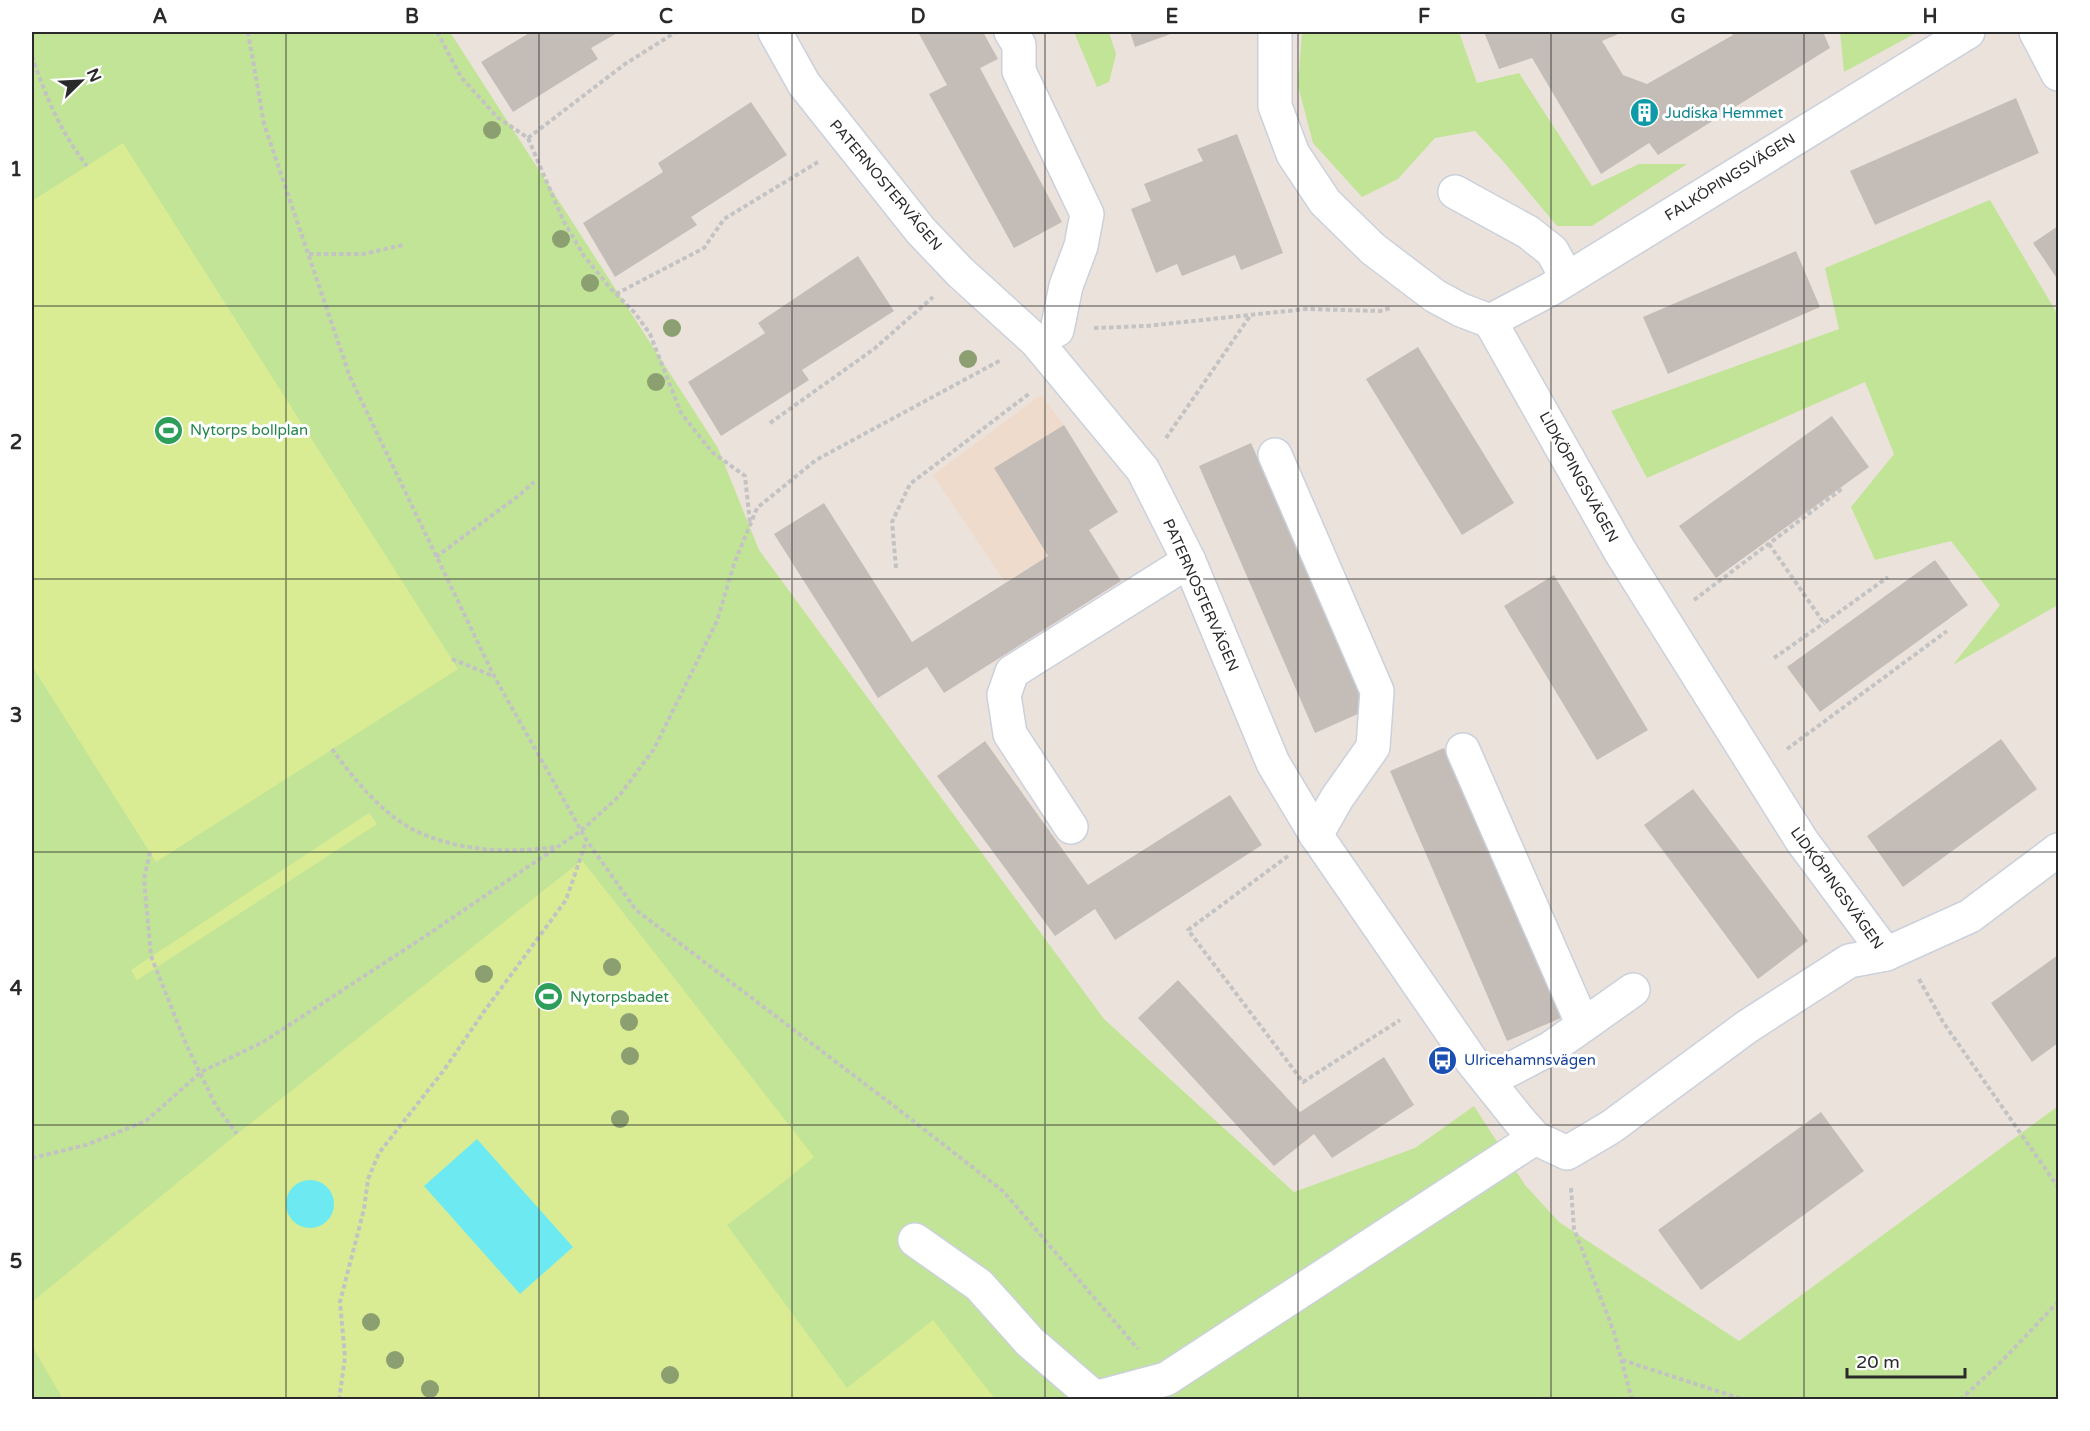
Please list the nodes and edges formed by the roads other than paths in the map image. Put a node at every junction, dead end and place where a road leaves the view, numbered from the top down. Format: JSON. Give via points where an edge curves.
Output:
{"nodes":[{"id":1,"x":776,"y":32,"type":"edge"},
{"id":2,"x":1011,"y":32,"type":"edge"},
{"id":3,"x":1275,"y":32,"type":"edge"},
{"id":4,"x":1968,"y":32,"type":"edge"},
{"id":5,"x":2036,"y":32,"type":"edge"},
{"id":6,"x":2058,"y":74,"type":"edge"},
{"id":7,"x":1455,"y":192,"type":"dead end"},
{"id":8,"x":1568,"y":278,"type":"junction"},
{"id":9,"x":1490,"y":321,"type":"junction"},
{"id":10,"x":1046,"y":335,"type":"junction"},
{"id":11,"x":1275,"y":455,"type":"dead end"},
{"id":12,"x":1189,"y":561,"type":"junction"},
{"id":13,"x":1463,"y":750,"type":"dead end"},
{"id":14,"x":1071,"y":827,"type":"dead end"},
{"id":15,"x":1316,"y":835,"type":"junction"},
{"id":16,"x":2058,"y":850,"type":"edge"},
{"id":17,"x":1893,"y":950,"type":"junction"},
{"id":18,"x":1633,"y":990,"type":"dead end"},
{"id":19,"x":1583,"y":1025,"type":"junction"},
{"id":20,"x":1488,"y":1081,"type":"junction"},
{"id":21,"x":1535,"y":1138,"type":"junction"},
{"id":22,"x":915,"y":1240,"type":"dead end"}],
"edges":[{"from":1,"to":10,"type":"street","name":"PATERNOSTERVÄGEN","via":[[804,84],[921,231],[960,272]]},
{"from":2,"to":10,"type":"street","via":[[1019,45],[1019,71],[1087,214],[1081,246]]},
{"from":3,"to":9,"type":"street","via":[[1275,106],[1293,154],[1325,202],[1373,249],[1435,296]]},
{"from":4,"to":8,"type":"street","name":"FALKÖPINGSVÄGEN"},
{"from":5,"to":6,"type":"street"},
{"from":7,"to":8,"type":"street","via":[[1527,232],[1552,251]]},
{"from":8,"to":9,"type":"street","name":"FALKÖPINGSVÄGEN"},
{"from":9,"to":17,"type":"street","name":"LIDKÖPINGSVÄGEN","via":[[1620,551],[1802,841]]},
{"from":10,"to":12,"type":"street","name":"PATERNOSTERVÄGEN","via":[[1061,370],[1143,470]]},
{"from":11,"to":15,"type":"street","via":[[1377,691],[1373,747]]},
{"from":12,"to":14,"type":"street","via":[[1012,672],[1004,695],[1010,734]]},
{"from":12,"to":15,"type":"street","name":"PATERNOSTERVÄGEN","via":[[1274,763]]},
{"from":13,"to":19,"type":"street"},
{"from":15,"to":20,"type":"street","name":"PATERNOSTERVÄGEN"},
{"from":16,"to":17,"type":"street","via":[[1970,916]]},
{"from":17,"to":21,"type":"street","name":"PATERNOSTERVÄGEN","via":[[1849,961],[1802,990],[1611,1127],[1567,1153]]},
{"from":18,"to":19,"type":"street"},
{"from":19,"to":20,"type":"street","via":[[1551,1048]]},
{"from":20,"to":21,"type":"street","name":"PATERNOSTERVÄGEN"},
{"from":21,"to":22,"type":"street","via":[[1166,1379],[1095,1398],[1030,1342],[979,1285]]}]}
